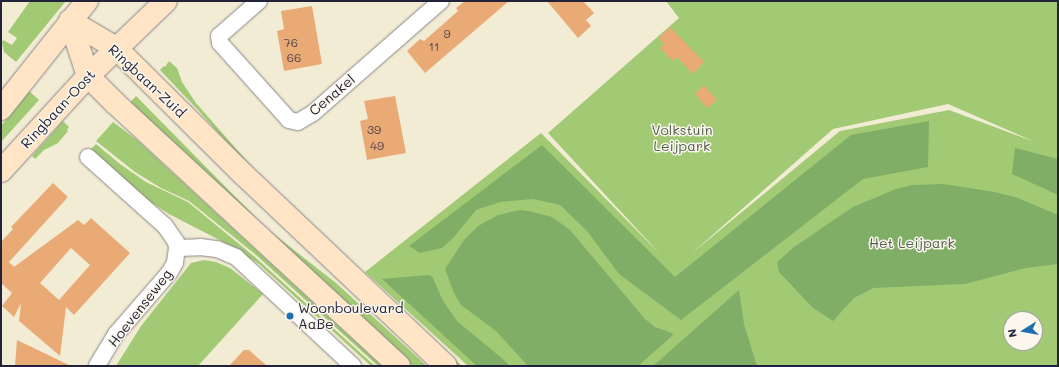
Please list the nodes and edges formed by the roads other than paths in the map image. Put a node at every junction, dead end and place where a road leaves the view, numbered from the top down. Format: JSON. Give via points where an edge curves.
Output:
{"nodes":[{"id":1,"x":87,"y":1,"type":"edge"},
{"id":2,"x":166,"y":1,"type":"edge"},
{"id":3,"x":259,"y":1,"type":"edge"},
{"id":4,"x":441,"y":1,"type":"edge"},
{"id":5,"x":70,"y":21,"type":"junction"},
{"id":6,"x":116,"y":48,"type":"junction"},
{"id":7,"x":88,"y":76,"type":"junction"},
{"id":8,"x":1,"y":110,"type":"edge"},
{"id":9,"x":88,"y":157,"type":"dead end"},
{"id":10,"x":1,"y":171,"type":"edge"},
{"id":11,"x":177,"y":248,"type":"junction"},
{"id":12,"x":97,"y":366,"type":"edge"},
{"id":13,"x":353,"y":366,"type":"edge"},
{"id":14,"x":399,"y":366,"type":"edge"},
{"id":15,"x":446,"y":366,"type":"edge"}],
"edges":[{"from":1,"to":5,"type":"main road"},
{"from":2,"to":6,"type":"main road","name":"Ringbaan-Oost"},
{"from":3,"to":4,"type":"street","name":"Cenakel","via":[[219,36],[220,43],[289,120],[298,122],[313,113]]},
{"from":5,"to":6,"type":"main road","name":"Ringbaan-Zuid"},
{"from":5,"to":7,"type":"main road"},
{"from":5,"to":8,"type":"main road"},
{"from":6,"to":7,"type":"main road","name":"Ringbaan-Oost"},
{"from":6,"to":15,"type":"main road","name":"Ringbaan-Zuid","via":[[243,174]]},
{"from":7,"to":10,"type":"main road","name":"Ringbaan-Oost"},
{"from":7,"to":14,"type":"main road","via":[[115,104]]},
{"from":9,"to":11,"type":"street","via":[[165,226]]},
{"from":11,"to":12,"type":"street","name":"Hoevenseweg","via":[[175,263],[169,273],[116,334]]},
{"from":11,"to":13,"type":"street","via":[[200,246],[217,249],[236,257]]}]}
